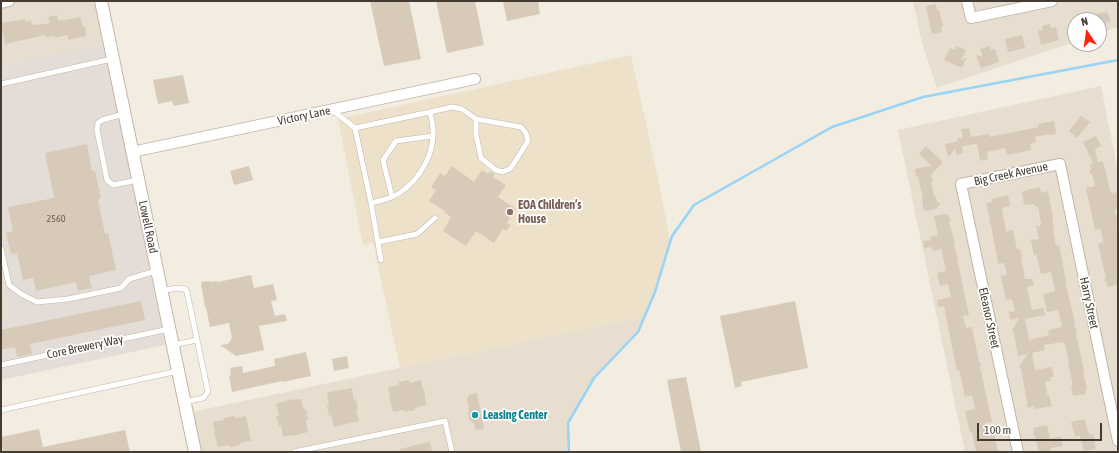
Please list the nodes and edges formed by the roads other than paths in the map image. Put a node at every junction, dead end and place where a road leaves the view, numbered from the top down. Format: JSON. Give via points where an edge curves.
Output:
{"nodes":[{"id":1,"x":9,"y":1,"type":"edge"},
{"id":2,"x":101,"y":1,"type":"edge"},
{"id":3,"x":968,"y":1,"type":"edge"},
{"id":4,"x":1052,"y":1,"type":"edge"},
{"id":5,"x":1,"y":3,"type":"edge"},
{"id":6,"x":113,"y":59,"type":"junction"},
{"id":7,"x":475,"y":79,"type":"dead end"},
{"id":8,"x":1,"y":84,"type":"edge"},
{"id":9,"x":331,"y":110,"type":"junction"},
{"id":10,"x":430,"y":112,"type":"junction"},
{"id":11,"x":125,"y":114,"type":"junction"},
{"id":12,"x":476,"y":119,"type":"junction"},
{"id":13,"x":355,"y":128,"type":"junction"},
{"id":14,"x":433,"y":136,"type":"junction"},
{"id":15,"x":132,"y":152,"type":"junction"},
{"id":16,"x":1060,"y":164,"type":"joint"},
{"id":17,"x":138,"y":180,"type":"junction"},
{"id":18,"x":961,"y":184,"type":"joint"},
{"id":19,"x":392,"y":197,"type":"junction"},
{"id":20,"x":371,"y":202,"type":"junction"},
{"id":21,"x":435,"y":218,"type":"dead end"},
{"id":22,"x":378,"y":242,"type":"junction"},
{"id":23,"x":1,"y":248,"type":"edge"},
{"id":24,"x":381,"y":260,"type":"dead end"},
{"id":25,"x":157,"y":270,"type":"junction"},
{"id":26,"x":161,"y":291,"type":"junction"},
{"id":27,"x":169,"y":329,"type":"junction"},
{"id":28,"x":197,"y":340,"type":"junction"},
{"id":29,"x":172,"y":345,"type":"junction"},
{"id":30,"x":1,"y":365,"type":"edge"},
{"id":31,"x":178,"y":371,"type":"junction"},
{"id":32,"x":184,"y":402,"type":"junction"},
{"id":33,"x":1,"y":410,"type":"edge"},
{"id":34,"x":1118,"y":441,"type":"edge"},
{"id":35,"x":195,"y":452,"type":"edge"},
{"id":36,"x":294,"y":452,"type":"edge"},
{"id":37,"x":452,"y":452,"type":"edge"},
{"id":38,"x":1018,"y":452,"type":"edge"}],
"edges":[{"from":1,"to":5,"type":"street"},
{"from":2,"to":6,"type":"street","name":"Lowell Road"},
{"from":3,"to":4,"type":"street","via":[[971,18]]},
{"from":6,"to":8,"type":"lane"},
{"from":6,"to":11,"type":"street","name":"Lowell Road"},
{"from":7,"to":9,"type":"street","name":"Victory Lane"},
{"from":9,"to":13,"type":"lane"},
{"from":9,"to":15,"type":"street","name":"Victory Lane"},
{"from":10,"to":12,"type":"lane","via":[[452,107],[462,109]]},
{"from":10,"to":13,"type":"lane"},
{"from":10,"to":14,"type":"lane"},
{"from":11,"to":15,"type":"street","name":"Lowell Road"},
{"from":11,"to":17,"type":"lane","via":[[102,120],[98,123],[97,130],[107,180],[113,185]]},
{"from":12,"to":12,"type":"lane","via":[[521,128],[526,133],[528,141],[511,168],[503,172],[496,170],[481,158]]},
{"from":13,"to":20,"type":"lane"},
{"from":14,"to":19,"type":"lane","via":[[426,164],[403,191]]},
{"from":14,"to":19,"type":"lane","via":[[396,141],[383,160]]},
{"from":15,"to":17,"type":"street","name":"Lowell Road"},
{"from":16,"to":18,"type":"street","name":"Big Creek Avenue"},
{"from":16,"to":34,"type":"street","name":"Harry Street"},
{"from":17,"to":25,"type":"street","name":"Lowell Road"},
{"from":18,"to":38,"type":"street","name":"Eleanor Street"},
{"from":19,"to":20,"type":"lane"},
{"from":20,"to":22,"type":"lane"},
{"from":21,"to":22,"type":"lane","via":[[417,234]]},
{"from":22,"to":24,"type":"lane"},
{"from":23,"to":25,"type":"lane","via":[[9,285],[37,302],[68,299],[121,288],[129,279]]},
{"from":25,"to":26,"type":"street","name":"Lowell Road"},
{"from":26,"to":27,"type":"street","name":"Lowell Road"},
{"from":26,"to":28,"type":"lane","via":[[185,289]]},
{"from":27,"to":29,"type":"street","name":"Lowell Road"},
{"from":27,"to":30,"type":"lane","name":"Core Brewery Way"},
{"from":28,"to":29,"type":"lane"},
{"from":28,"to":32,"type":"lane","via":[[208,392],[203,398]]},
{"from":29,"to":31,"type":"street","name":"Lowell Road"},
{"from":31,"to":32,"type":"street","name":"Lowell Road"},
{"from":31,"to":33,"type":"lane"},
{"from":32,"to":35,"type":"street","name":"Lowell Road"},
{"from":36,"to":37,"type":"lane","via":[[446,421]]}]}
